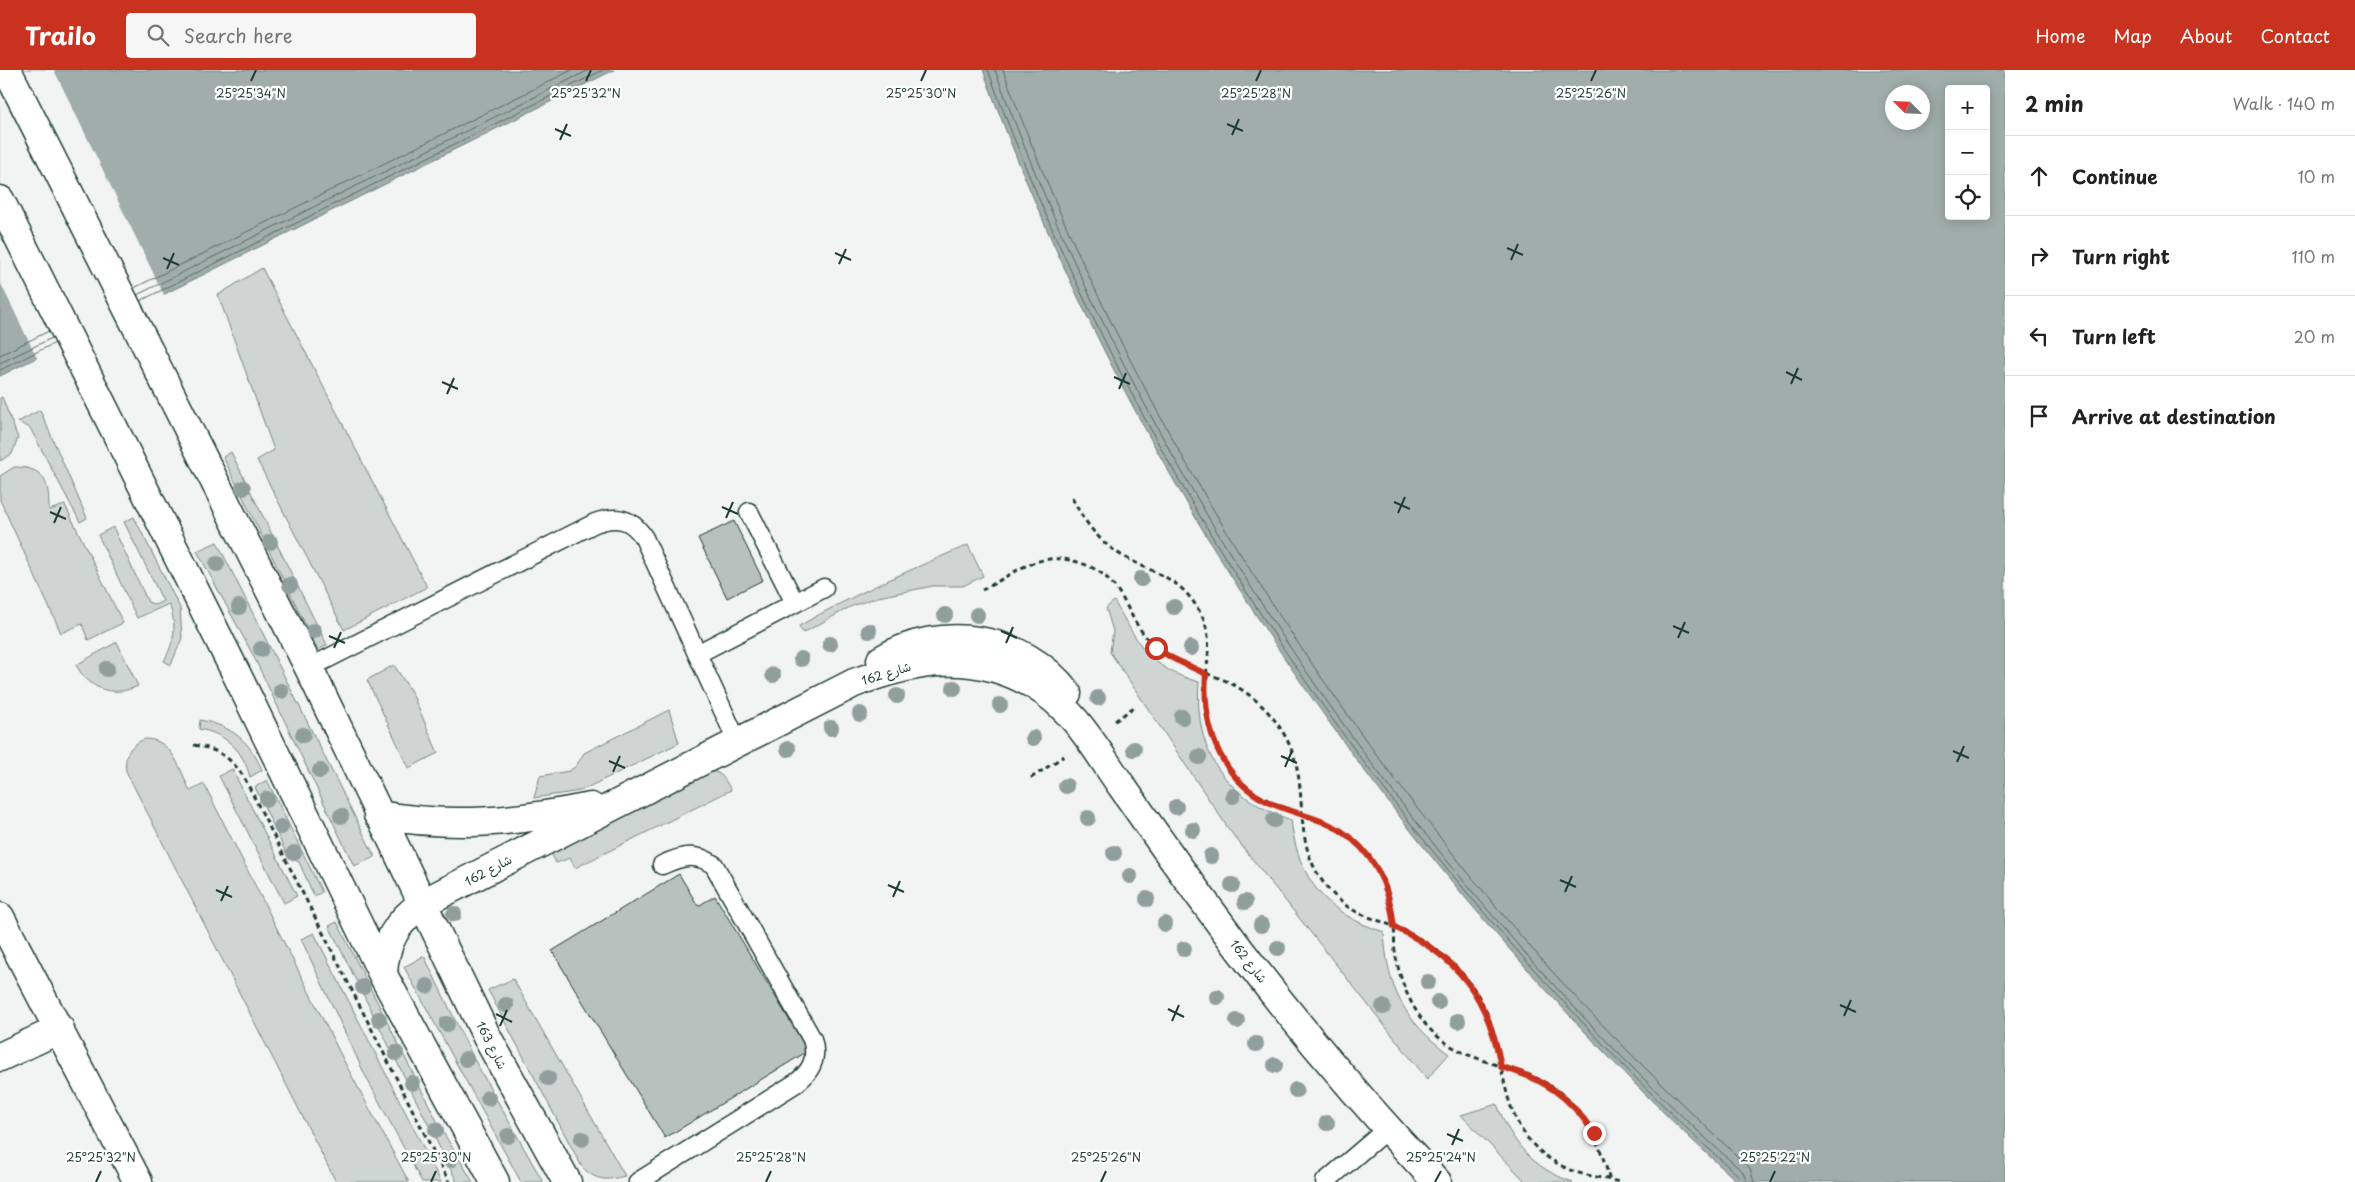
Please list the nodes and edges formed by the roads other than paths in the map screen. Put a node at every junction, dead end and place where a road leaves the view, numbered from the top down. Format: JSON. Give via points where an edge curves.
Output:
{"nodes":[{"id":1,"x":7,"y":70,"type":"edge"},
{"id":2,"x":0,"y":200,"type":"edge"},
{"id":3,"x":749,"y":512,"type":"dead end"},
{"id":4,"x":824,"y":588,"type":"dead end"},
{"id":5,"x":794,"y":603,"type":"junction"},
{"id":6,"x":697,"y":654,"type":"junction"},
{"id":7,"x":309,"y":668,"type":"junction"},
{"id":8,"x":737,"y":741,"type":"junction"},
{"id":9,"x":628,"y":796,"type":"junction"},
{"id":10,"x":378,"y":815,"type":"junction"},
{"id":11,"x":662,"y":865,"type":"dead end"},
{"id":12,"x":423,"y":903,"type":"junction"},
{"id":13,"x":0,"y":917,"type":"edge"},
{"id":14,"x":382,"y":975,"type":"junction"},
{"id":15,"x":60,"y":1029,"type":"junction"},
{"id":16,"x":0,"y":1057,"type":"edge"},
{"id":17,"x":1387,"y":1129,"type":"junction"},
{"id":18,"x":138,"y":1182,"type":"edge"},
{"id":19,"x":495,"y":1182,"type":"edge"},
{"id":20,"x":568,"y":1182,"type":"edge"},
{"id":21,"x":638,"y":1182,"type":"edge"},
{"id":22,"x":1324,"y":1182,"type":"edge"},
{"id":23,"x":1437,"y":1182,"type":"edge"}],
"edges":[{"from":1,"to":7,"type":"street","name":"شارع 163"},
{"from":2,"to":14,"type":"street"},
{"from":3,"to":5,"type":"lane"},
{"from":4,"to":5,"type":"lane"},
{"from":5,"to":6,"type":"lane"},
{"from":6,"to":7,"type":"lane","via":[[639,530],[623,519],[613,518],[595,522]]},
{"from":6,"to":8,"type":"lane"},
{"from":7,"to":10,"type":"street","name":"شارع 163"},
{"from":8,"to":9,"type":"street","name":"شارع 162"},
{"from":8,"to":17,"type":"street","name":"شارع 162","via":[[854,683],[914,664],[954,661],[975,664],[1015,675],[1033,684],[1050,695],[1080,724],[1162,845],[1251,964]]},
{"from":9,"to":10,"type":"street","name":"شارع 162","via":[[557,813],[484,823],[431,822]]},
{"from":9,"to":12,"type":"street","name":"شارع 162"},
{"from":10,"to":12,"type":"street","name":"شارع 163"},
{"from":11,"to":21,"type":"lane","via":[[692,856],[714,865],[815,1049],[811,1069],[796,1083]]},
{"from":12,"to":14,"type":"street","name":"شارع 162","via":[[409,913],[393,933]]},
{"from":12,"to":20,"type":"street","name":"شارع 163","via":[[487,1037]]},
{"from":13,"to":15,"type":"street"},
{"from":14,"to":19,"type":"street"},
{"from":15,"to":16,"type":"street"},
{"from":15,"to":18,"type":"street"},
{"from":17,"to":22,"type":"lane"},
{"from":17,"to":23,"type":"street","name":"شارع 162"}]}
